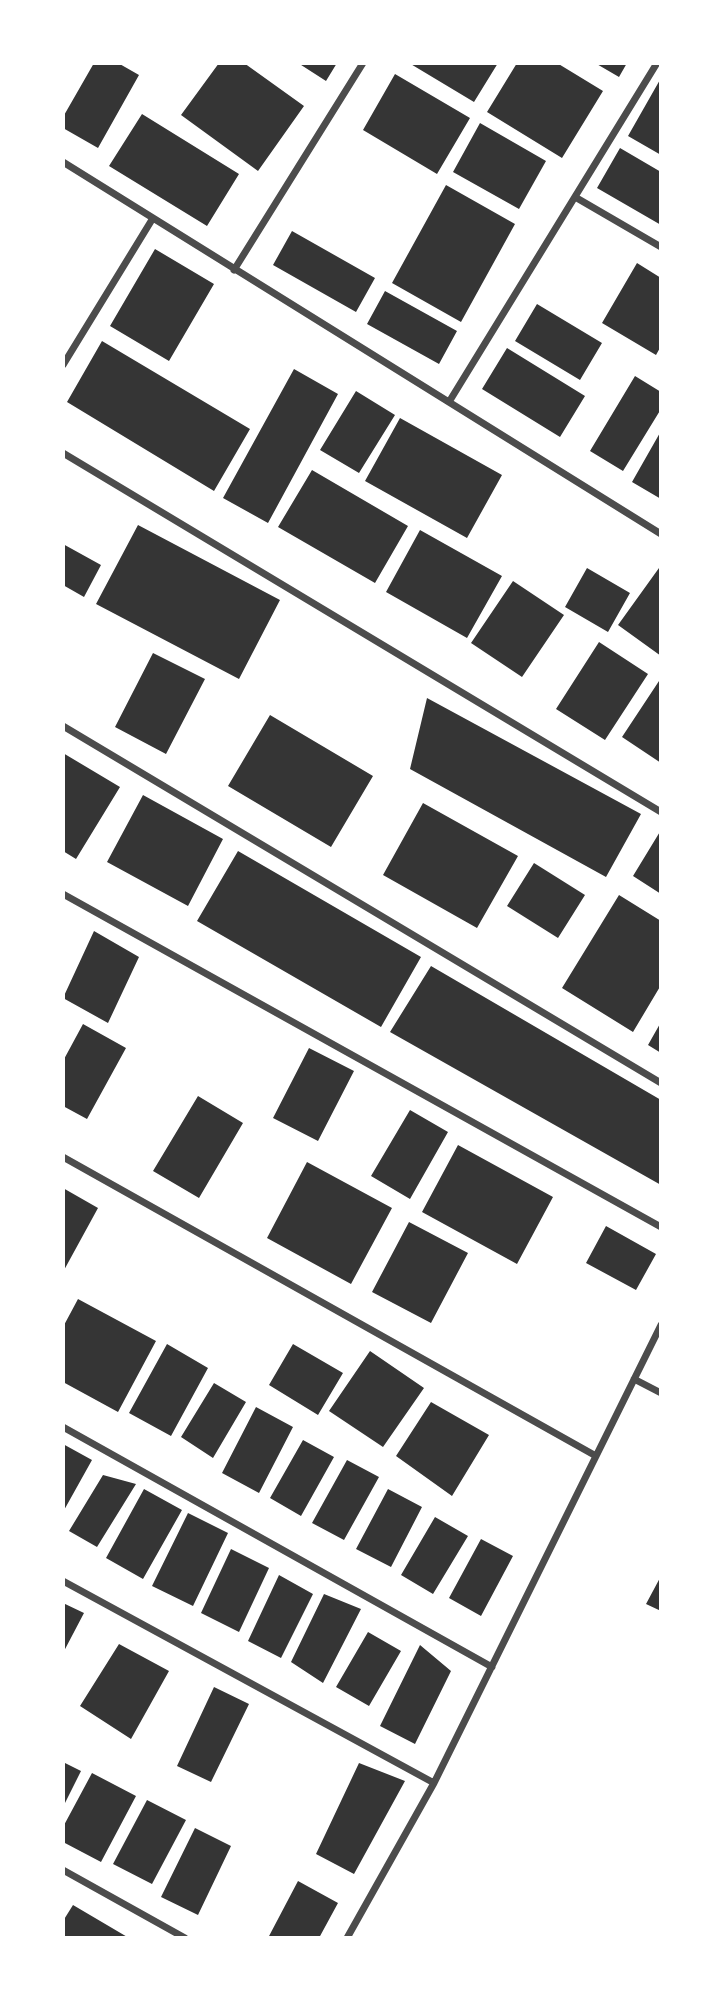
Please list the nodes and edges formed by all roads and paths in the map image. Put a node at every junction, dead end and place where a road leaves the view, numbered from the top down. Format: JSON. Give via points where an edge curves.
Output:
{"nodes":[{"id":1,"x":363,"y":63,"type":"edge"},
{"id":2,"x":657,"y":63,"type":"edge"},
{"id":3,"x":63,"y":162,"type":"edge"},
{"id":4,"x":575,"y":197,"type":"junction"},
{"id":5,"x":153,"y":218,"type":"junction"},
{"id":6,"x":661,"y":247,"type":"edge"},
{"id":7,"x":234,"y":270,"type":"junction"},
{"id":8,"x":63,"y":365,"type":"edge"},
{"id":9,"x":449,"y":402,"type":"junction"},
{"id":10,"x":63,"y":453,"type":"edge"},
{"id":11,"x":661,"y":534,"type":"edge"},
{"id":12,"x":63,"y":726,"type":"edge"},
{"id":13,"x":661,"y":812,"type":"edge"},
{"id":14,"x":63,"y":894,"type":"edge"},
{"id":15,"x":661,"y":1083,"type":"edge"},
{"id":16,"x":63,"y":1157,"type":"edge"},
{"id":17,"x":661,"y":1227,"type":"edge"},
{"id":18,"x":661,"y":1325,"type":"edge"},
{"id":19,"x":634,"y":1379,"type":"junction"},
{"id":20,"x":661,"y":1393,"type":"edge"},
{"id":21,"x":63,"y":1427,"type":"edge"},
{"id":22,"x":596,"y":1456,"type":"junction"},
{"id":23,"x":63,"y":1581,"type":"edge"},
{"id":24,"x":492,"y":1667,"type":"junction"},
{"id":25,"x":434,"y":1783,"type":"junction"},
{"id":26,"x":63,"y":1870,"type":"edge"},
{"id":27,"x":184,"y":1938,"type":"edge"},
{"id":28,"x":347,"y":1938,"type":"edge"}],
"edges":[{"from":1,"to":7,"type":"street"},
{"from":2,"to":4,"type":"street"},
{"from":3,"to":5,"type":"street"},
{"from":4,"to":6,"type":"street"},
{"from":4,"to":9,"type":"street"},
{"from":5,"to":7,"type":"street"},
{"from":5,"to":8,"type":"street"},
{"from":7,"to":9,"type":"street"},
{"from":9,"to":11,"type":"street"},
{"from":10,"to":13,"type":"street"},
{"from":12,"to":15,"type":"street"},
{"from":14,"to":17,"type":"street"},
{"from":16,"to":22,"type":"street"},
{"from":18,"to":19,"type":"street"},
{"from":19,"to":20,"type":"street"},
{"from":19,"to":22,"type":"street"},
{"from":21,"to":24,"type":"street"},
{"from":22,"to":24,"type":"street"},
{"from":23,"to":25,"type":"street"},
{"from":24,"to":25,"type":"street"},
{"from":25,"to":28,"type":"street"},
{"from":26,"to":27,"type":"street"}]}
